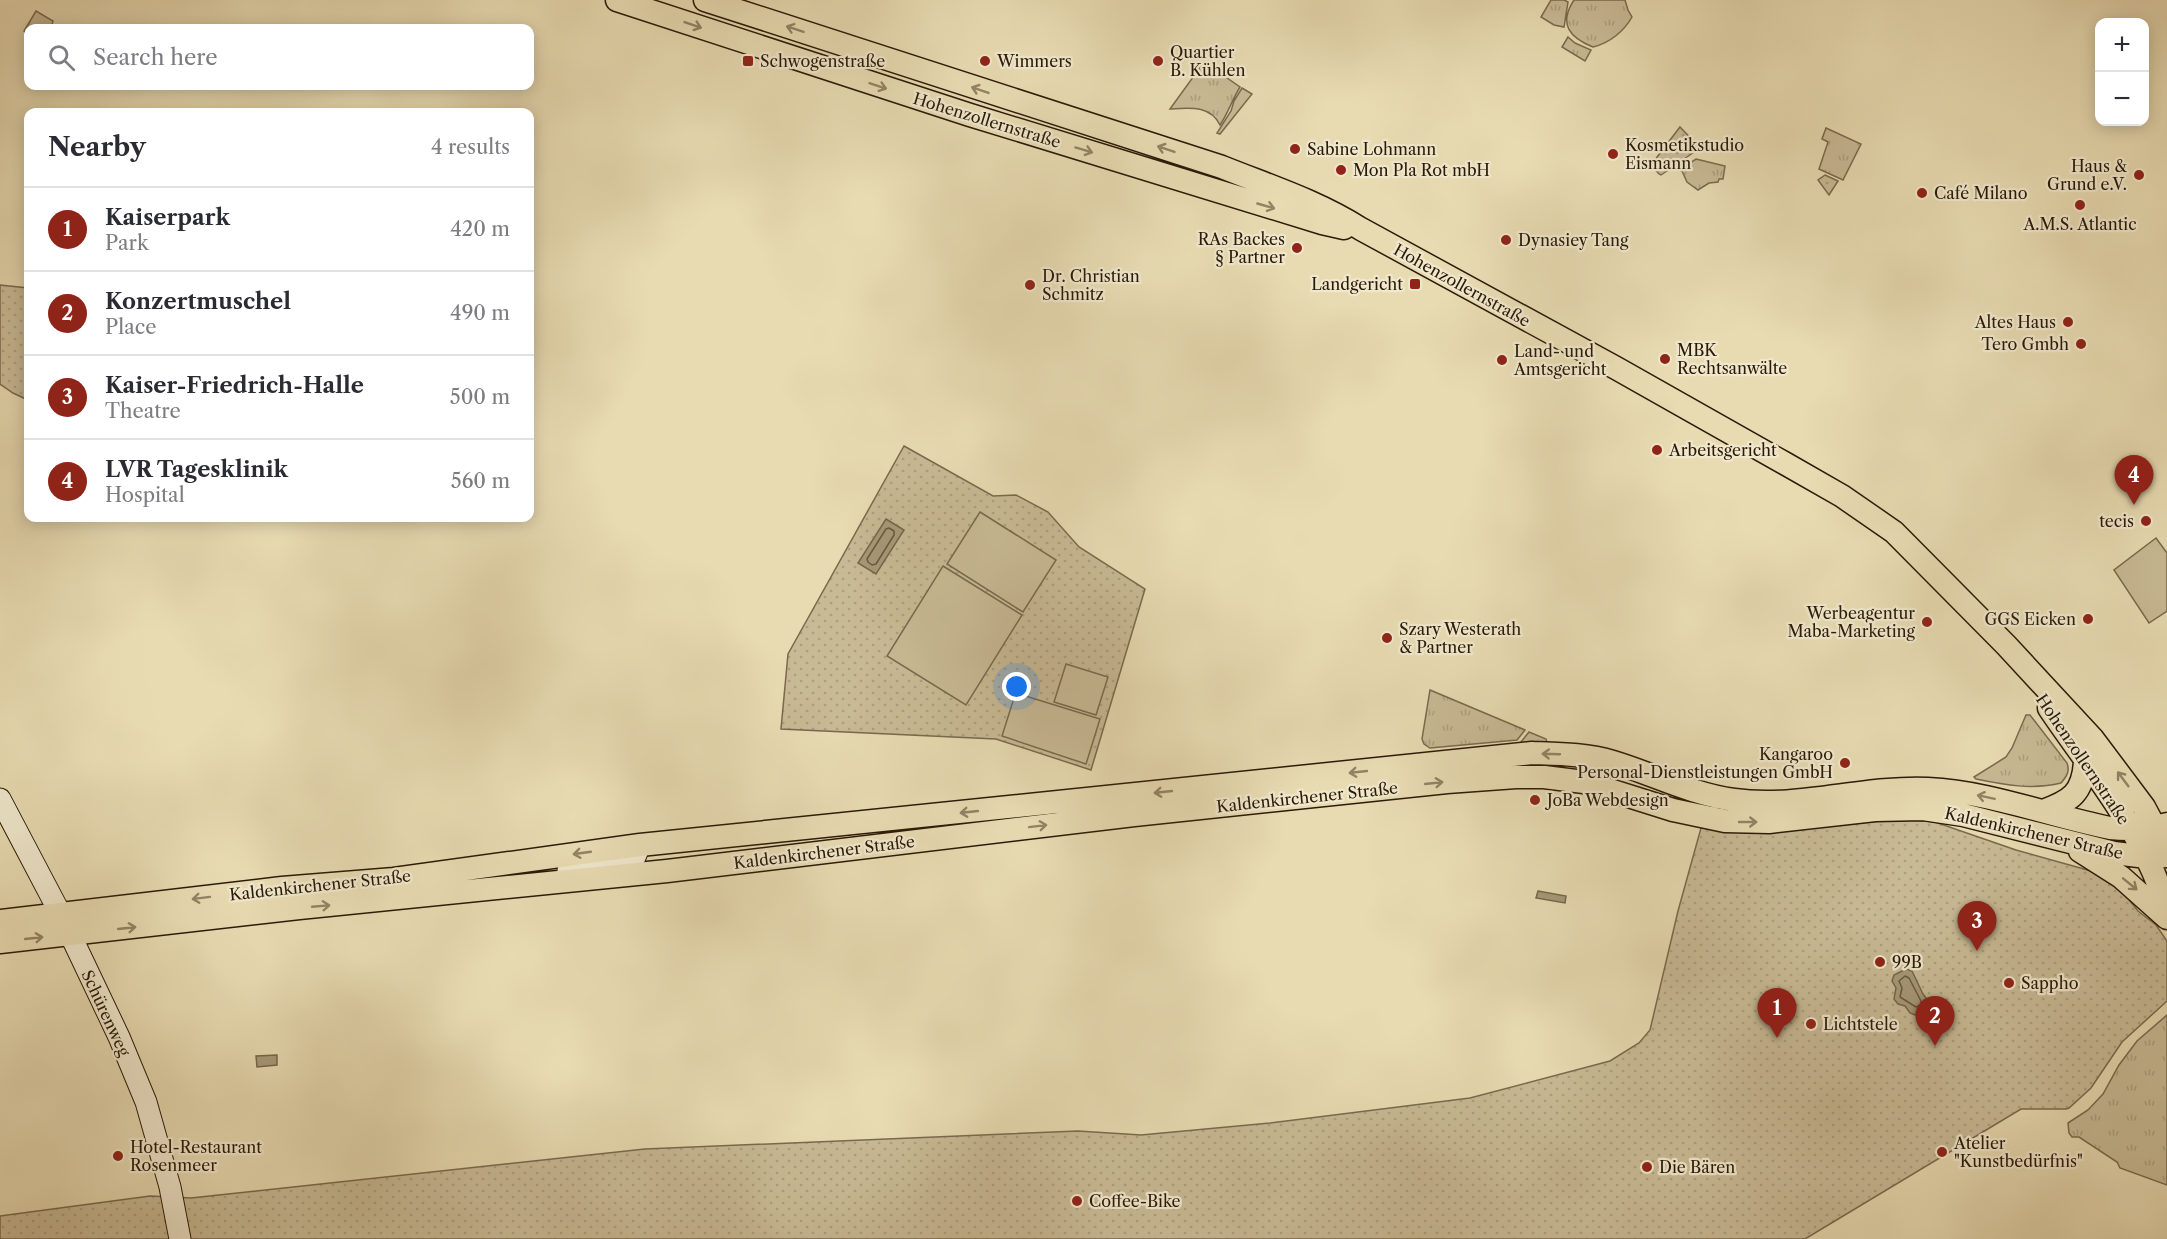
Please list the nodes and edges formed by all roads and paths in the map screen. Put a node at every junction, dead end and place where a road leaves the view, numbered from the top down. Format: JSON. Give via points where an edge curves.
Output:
{"nodes":[{"id":1,"x":617,"y":0,"type":"edge"},
{"id":2,"x":705,"y":0,"type":"edge"},
{"id":3,"x":1361,"y":229,"type":"junction"},
{"id":4,"x":2006,"y":645,"type":"junction"},
{"id":5,"x":2085,"y":762,"type":"junction"},
{"id":6,"x":1629,"y":768,"type":"junction"},
{"id":7,"x":1584,"y":782,"type":"junction"},
{"id":8,"x":1718,"y":798,"type":"junction"},
{"id":9,"x":0,"y":799,"type":"edge"},
{"id":10,"x":2043,"y":811,"type":"junction"},
{"id":11,"x":1690,"y":814,"type":"junction"},
{"id":12,"x":2161,"y":826,"type":"edge"},
{"id":13,"x":2131,"y":829,"type":"junction"},
{"id":14,"x":2064,"y":840,"type":"junction"},
{"id":15,"x":640,"y":845,"type":"junction"},
{"id":16,"x":2160,"y":856,"type":"edge"},
{"id":17,"x":458,"y":892,"type":"junction"},
{"id":18,"x":2167,"y":910,"type":"edge"},
{"id":19,"x":2167,"y":918,"type":"edge"},
{"id":20,"x":0,"y":921,"type":"edge"},
{"id":21,"x":65,"y":925,"type":"junction"},
{"id":22,"x":0,"y":942,"type":"edge"},
{"id":23,"x":180,"y":1239,"type":"edge"}],
"edges":[{"from":1,"to":3,"type":"main road","name":"Hohenzollernstraße","one_way":true,"via":[[1005,126],[1322,223]]},
{"from":3,"to":2,"type":"main road","name":"Hohenzollernstraße","one_way":true,"via":[[1306,199],[1222,167]]},
{"from":3,"to":4,"type":"main road","name":"Hohenzollernstraße","via":[[1842,496],[1893,531]]},
{"from":4,"to":5,"type":"main road","name":"Hohenzollernstraße"},
{"from":12,"to":4,"type":"main road","name":"Hohenzollernstraße","one_way":true,"via":[[2093,739]]},
{"from":5,"to":10,"type":"main road","via":[[2083,782],[2074,795]]},
{"from":5,"to":13,"type":"main road","name":"Hohenzollernstraße"},
{"from":6,"to":7,"type":"main road","via":[[1612,778]]},
{"from":6,"to":8,"type":"main road","name":"Kaldenkirchener Straße"},
{"from":6,"to":15,"type":"main road","name":"Kaldenkirchener Straße","one_way":true,"via":[[1593,757],[1532,753]]},
{"from":7,"to":11,"type":"main road","name":"Kaldenkirchener Straße"},
{"from":17,"to":7,"type":"main road","name":"Kaldenkirchener Straße","one_way":true,"via":[[1447,782],[1544,777]]},
{"from":10,"to":8,"type":"main road","name":"Kaldenkirchener Straße","one_way":true,"via":[[1977,795],[1928,789],[1784,801]]},
{"from":8,"to":11,"type":"main road"},
{"from":9,"to":21,"type":"main road","name":"Schürenweg"},
{"from":10,"to":13,"type":"main road","name":"Kaldenkirchener Straße"},
{"from":11,"to":14,"type":"main road","name":"Kaldenkirchener Straße","one_way":true,"via":[[1750,822],[1923,809]]},
{"from":12,"to":13,"type":"main road","name":"Kaldenkirchener Straße"},
{"from":12,"to":16,"type":"main road","name":"Hohenzollernstraße"},
{"from":13,"to":16,"type":"main road","name":"Hohenzollernstraße"},
{"from":14,"to":16,"type":"main road","name":"Kaldenkirchener Straße","via":[[2114,853]]},
{"from":14,"to":19,"type":"main road","one_way":true,"via":[[2121,877]]},
{"from":15,"to":17,"type":"main road","name":"Kaldenkirchener Straße","via":[[629,862],[497,882]]},
{"from":15,"to":21,"type":"main road","name":"Kaldenkirchener Straße","one_way":true,"via":[[394,879],[282,888]]},
{"from":16,"to":18,"type":"main road","name":"Hohenzollernstraße"},
{"from":21,"to":17,"type":"main road","name":"Kaldenkirchener Straße","one_way":true},
{"from":20,"to":21,"type":"main road","name":"Kaldenkirchener Straße"},
{"from":22,"to":21,"type":"main road","name":"Kaldenkirchener Straße","one_way":true},
{"from":21,"to":23,"type":"main road","name":"Schürenweg","via":[[146,1102]]}]}
